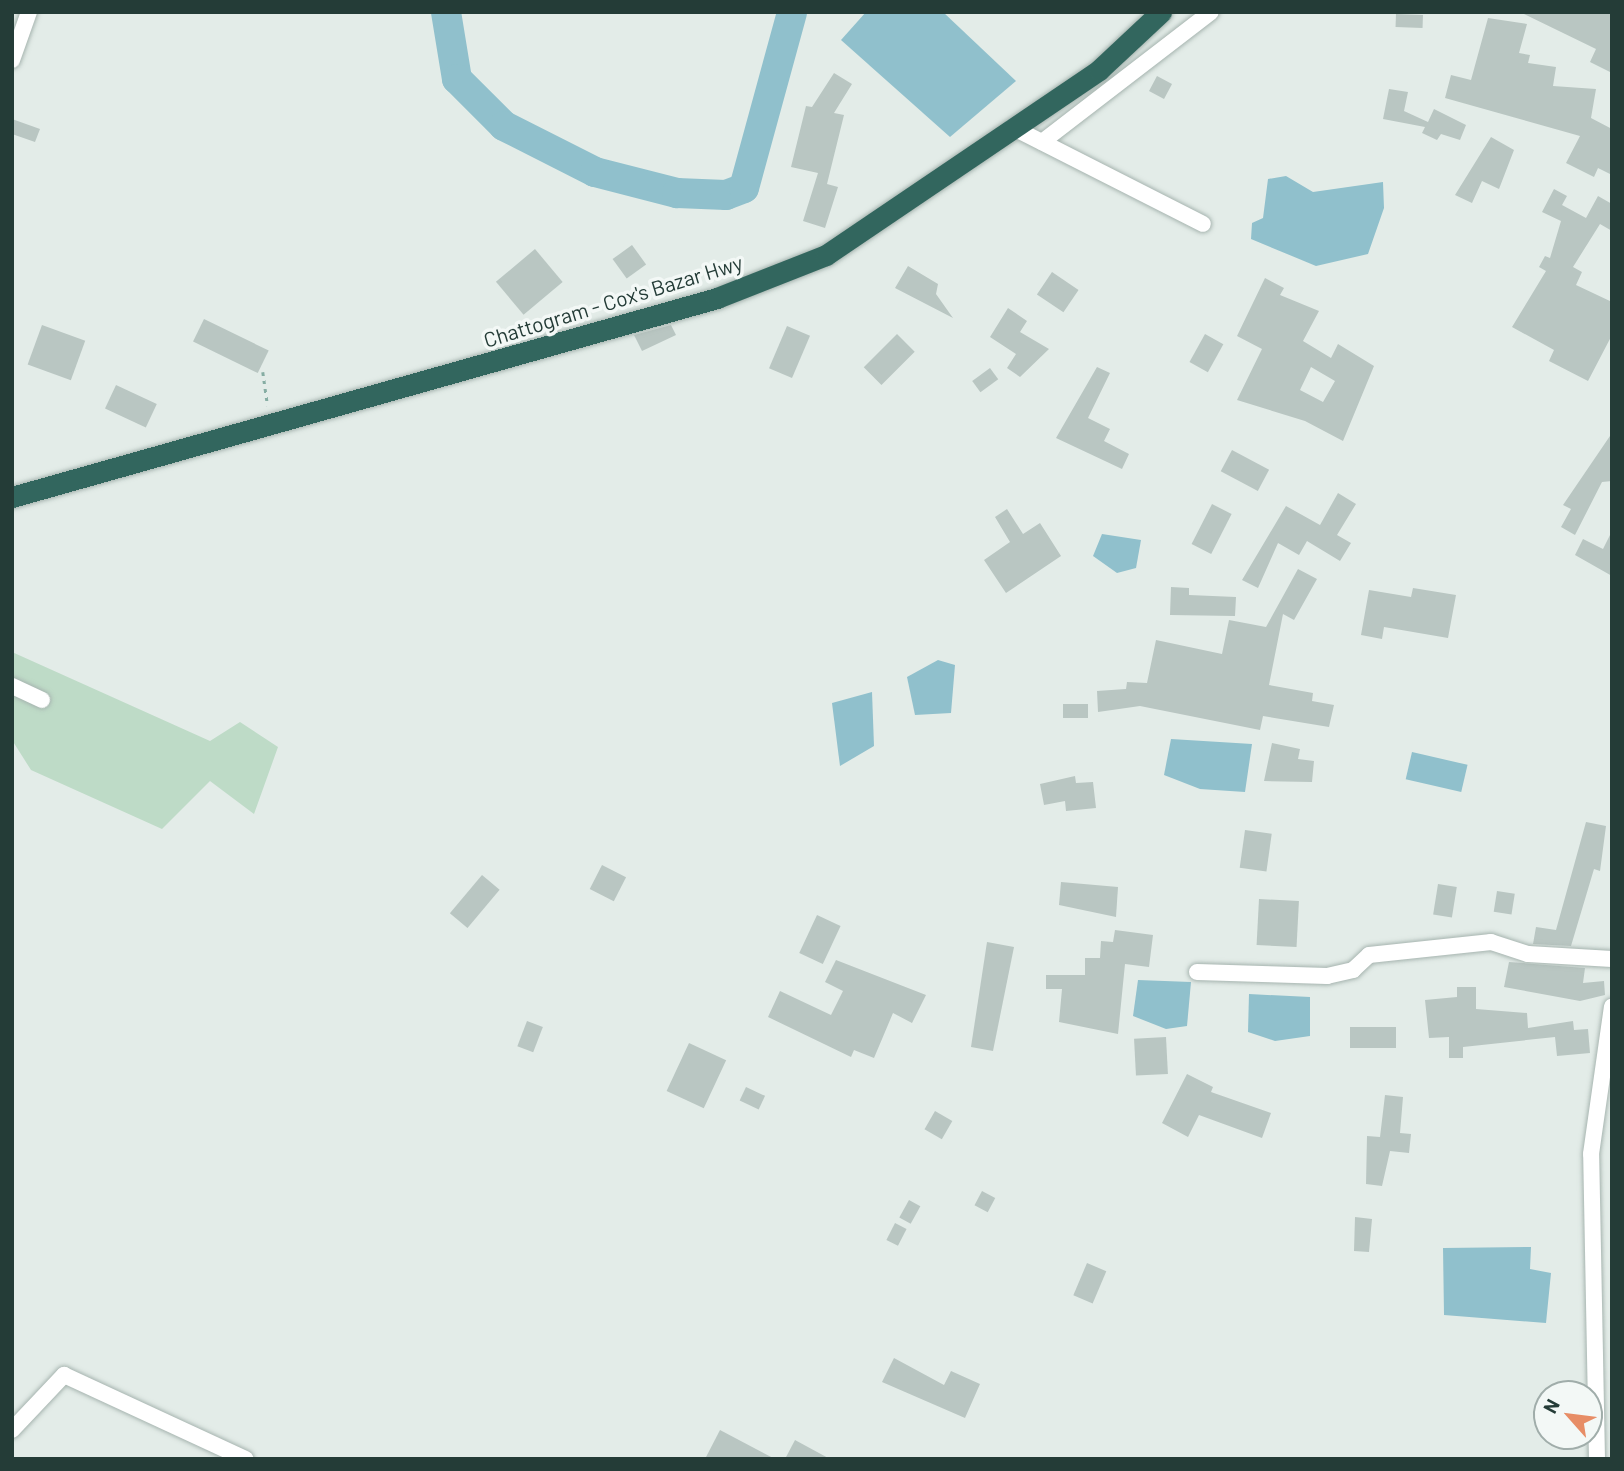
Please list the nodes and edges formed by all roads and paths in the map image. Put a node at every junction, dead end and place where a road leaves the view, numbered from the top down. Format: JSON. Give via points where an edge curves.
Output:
{"nodes":[{"id":1,"x":29,"y":12,"type":"edge"},
{"id":2,"x":1161,"y":12,"type":"edge"},
{"id":3,"x":1211,"y":12,"type":"edge"},
{"id":4,"x":12,"y":60,"type":"edge"},
{"id":5,"x":1012,"y":127,"type":"junction"},
{"id":6,"x":1042,"y":142,"type":"junction"},
{"id":7,"x":1203,"y":224,"type":"dead end"},
{"id":8,"x":262,"y":372,"type":"dead end"},
{"id":9,"x":272,"y":429,"type":"junction"},
{"id":10,"x":12,"y":497,"type":"edge"},
{"id":11,"x":12,"y":687,"type":"edge"},
{"id":12,"x":42,"y":701,"type":"dead end"},
{"id":13,"x":1612,"y":959,"type":"edge"},
{"id":14,"x":1197,"y":972,"type":"dead end"},
{"id":15,"x":1612,"y":1006,"type":"edge"},
{"id":16,"x":12,"y":1430,"type":"edge"},
{"id":17,"x":246,"y":1459,"type":"edge"},
{"id":18,"x":1597,"y":1459,"type":"edge"}],
"edges":[{"from":1,"to":4,"type":"street"},
{"from":2,"to":5,"type":"highway","name":"Chattogram - Cox's Bazar Hwy","via":[[1099,70]]},
{"from":3,"to":6,"type":"street"},
{"from":5,"to":6,"type":"street"},
{"from":5,"to":9,"type":"highway","name":"Chattogram - Cox's Bazar Hwy","via":[[826,255],[717,299]]},
{"from":6,"to":7,"type":"street"},
{"from":8,"to":9,"type":"path"},
{"from":9,"to":10,"type":"highway","name":"Chattogram - Cox's Bazar Hwy"},
{"from":11,"to":12,"type":"street"},
{"from":13,"to":14,"type":"street","via":[[1528,954],[1491,942],[1369,955],[1353,970],[1326,976]]},
{"from":15,"to":18,"type":"street","via":[[1591,1154]]},
{"from":16,"to":17,"type":"street","via":[[64,1375]]}]}
